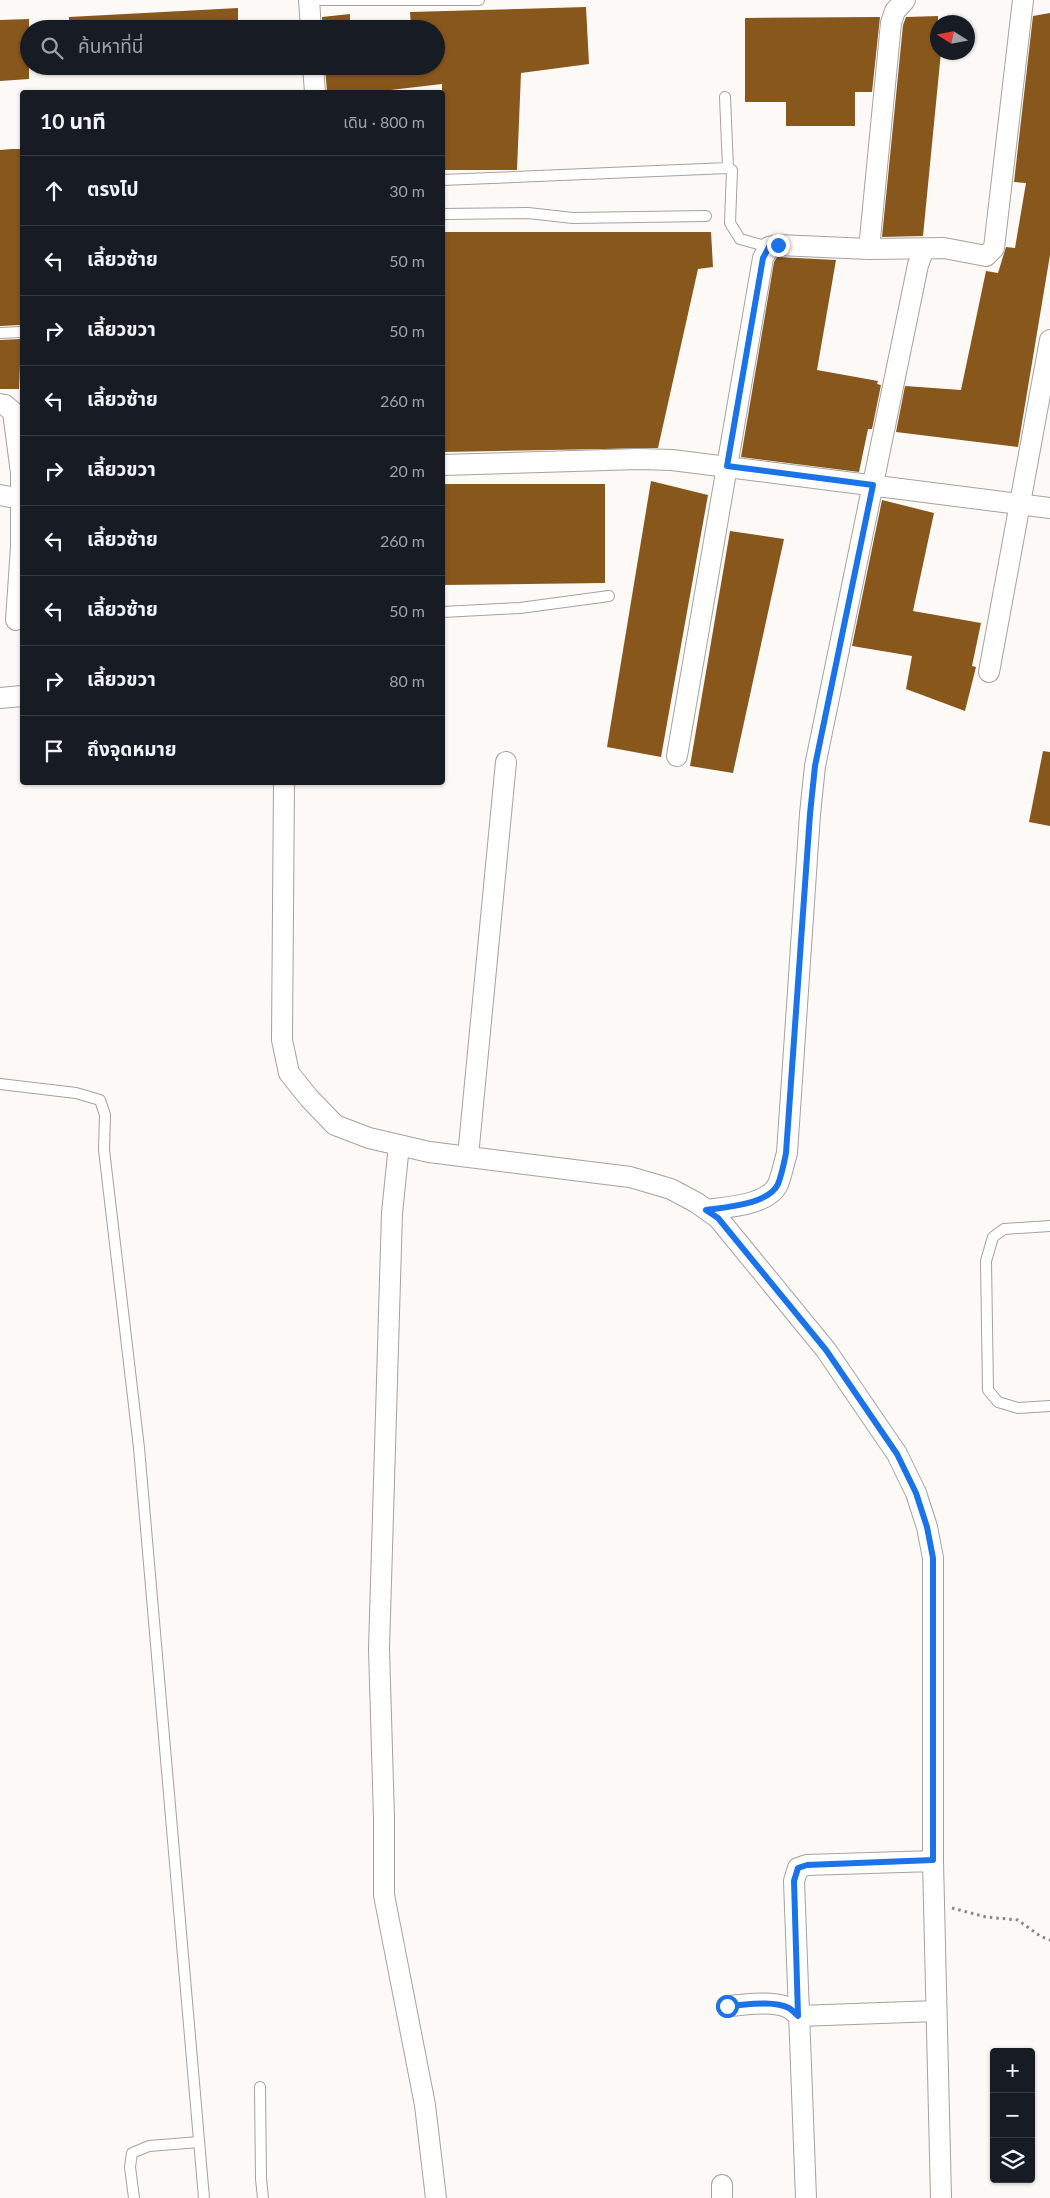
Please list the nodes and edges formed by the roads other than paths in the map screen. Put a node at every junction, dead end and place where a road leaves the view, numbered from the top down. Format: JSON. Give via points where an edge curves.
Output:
{"nodes":[{"id":1,"x":309,"y":0,"type":"edge"},
{"id":2,"x":479,"y":0,"type":"edge"},
{"id":3,"x":905,"y":0,"type":"edge"},
{"id":4,"x":1023,"y":0,"type":"edge"},
{"id":5,"x":310,"y":20,"type":"edge"},
{"id":6,"x":314,"y":75,"type":"edge"},
{"id":7,"x":315,"y":90,"type":"edge"},
{"id":8,"x":725,"y":97,"type":"dead end"},
{"id":9,"x":728,"y":168,"type":"junction"},
{"id":10,"x":445,"y":180,"type":"edge"},
{"id":11,"x":445,"y":214,"type":"edge"},
{"id":12,"x":706,"y":216,"type":"dead end"},
{"id":13,"x":769,"y":247,"type":"junction"},
{"id":14,"x":869,"y":249,"type":"junction"},
{"id":15,"x":924,"y":249,"type":"junction"},
{"id":16,"x":20,"y":332,"type":"edge"},
{"id":17,"x":0,"y":333,"type":"edge"},
{"id":18,"x":1050,"y":340,"type":"edge"},
{"id":19,"x":0,"y":404,"type":"edge"},
{"id":20,"x":20,"y":463,"type":"edge"},
{"id":21,"x":445,"y":465,"type":"edge"},
{"id":22,"x":727,"y":466,"type":"junction"},
{"id":23,"x":873,"y":485,"type":"junction"},
{"id":24,"x":0,"y":495,"type":"edge"},
{"id":25,"x":20,"y":499,"type":"edge"},
{"id":26,"x":1021,"y":505,"type":"junction"},
{"id":27,"x":1050,"y":508,"type":"edge"},
{"id":28,"x":20,"y":557,"type":"edge"},
{"id":29,"x":609,"y":596,"type":"dead end"},
{"id":30,"x":445,"y":612,"type":"edge"},
{"id":31,"x":13,"y":620,"type":"edge"},
{"id":32,"x":989,"y":672,"type":"dead end"},
{"id":33,"x":20,"y":696,"type":"edge"},
{"id":34,"x":0,"y":698,"type":"edge"},
{"id":35,"x":678,"y":756,"type":"dead end"},
{"id":36,"x":506,"y":762,"type":"dead end"},
{"id":37,"x":284,"y":785,"type":"edge"},
{"id":38,"x":0,"y":1084,"type":"edge"},
{"id":39,"x":400,"y":1145,"type":"junction"},
{"id":40,"x":468,"y":1156,"type":"junction"},
{"id":41,"x":706,"y":1210,"type":"junction"},
{"id":42,"x":1050,"y":1226,"type":"edge"},
{"id":43,"x":1050,"y":1406,"type":"edge"},
{"id":44,"x":933,"y":1860,"type":"junction"},
{"id":45,"x":727,"y":2006,"type":"dead end"},
{"id":46,"x":936,"y":2011,"type":"junction"},
{"id":47,"x":798,"y":2016,"type":"junction"},
{"id":48,"x":260,"y":2087,"type":"dead end"},
{"id":49,"x":199,"y":2142,"type":"junction"},
{"id":50,"x":134,"y":2198,"type":"edge"},
{"id":51,"x":204,"y":2198,"type":"edge"},
{"id":52,"x":263,"y":2198,"type":"edge"},
{"id":53,"x":436,"y":2198,"type":"edge"},
{"id":54,"x":806,"y":2198,"type":"edge"},
{"id":55,"x":941,"y":2198,"type":"edge"}],
"edges":[{"from":1,"to":2,"type":"lane"},
{"from":1,"to":5,"type":"street"},
{"from":3,"to":14,"type":"street","via":[[895,10],[891,23]]},
{"from":4,"to":15,"type":"street","via":[[994,248],[986,256],[944,248]]},
{"from":6,"to":7,"type":"street"},
{"from":8,"to":9,"type":"lane"},
{"from":9,"to":10,"type":"lane"},
{"from":9,"to":13,"type":"lane","via":[[732,170],[730,223],[740,239]]},
{"from":11,"to":12,"type":"lane","via":[[528,213],[573,218]]},
{"from":13,"to":14,"type":"street"},
{"from":13,"to":22,"type":"street","via":[[763,258]]},
{"from":14,"to":15,"type":"street"},
{"from":15,"to":23,"type":"street"},
{"from":16,"to":17,"type":"lane"},
{"from":18,"to":26,"type":"street"},
{"from":19,"to":20,"type":"street","via":[[13,412]]},
{"from":21,"to":22,"type":"street","via":[[639,459]]},
{"from":22,"to":23,"type":"street"},
{"from":22,"to":35,"type":"street"},
{"from":23,"to":26,"type":"street"},
{"from":23,"to":41,"type":"street","via":[[815,766],[786,1153],[778,1185],[766,1197]]},
{"from":24,"to":25,"type":"street"},
{"from":26,"to":27,"type":"street"},
{"from":26,"to":32,"type":"street"},
{"from":28,"to":31,"type":"street"},
{"from":29,"to":30,"type":"lane","via":[[520,608]]},
{"from":33,"to":34,"type":"street"},
{"from":36,"to":40,"type":"street"},
{"from":37,"to":39,"type":"street","via":[[282,1040],[289,1073],[335,1125]]},
{"from":38,"to":49,"type":"lane","via":[[76,1093],[100,1100],[105,1115],[104,1150],[140,1448]]},
{"from":39,"to":40,"type":"street"},
{"from":39,"to":53,"type":"street","via":[[392,1213],[378,1649],[384,1895],[425,2105]]},
{"from":40,"to":41,"type":"street","via":[[630,1177],[671,1190]]},
{"from":41,"to":44,"type":"street","via":[[718,1218],[826,1350],[897,1454],[916,1493],[933,1558]]},
{"from":42,"to":43,"type":"lane","via":[[1004,1229],[993,1237],[986,1261],[988,1390],[998,1402],[1018,1408]]},
{"from":44,"to":46,"type":"street"},
{"from":44,"to":47,"type":"street","via":[[798,1868],[794,1881]]},
{"from":45,"to":47,"type":"street","via":[[767,2004],[789,2008]]},
{"from":46,"to":47,"type":"street"},
{"from":46,"to":55,"type":"street"},
{"from":47,"to":54,"type":"street"},
{"from":48,"to":52,"type":"lane"},
{"from":49,"to":50,"type":"lane","via":[[149,2146],[132,2153],[130,2167]]},
{"from":49,"to":51,"type":"lane"}]}
